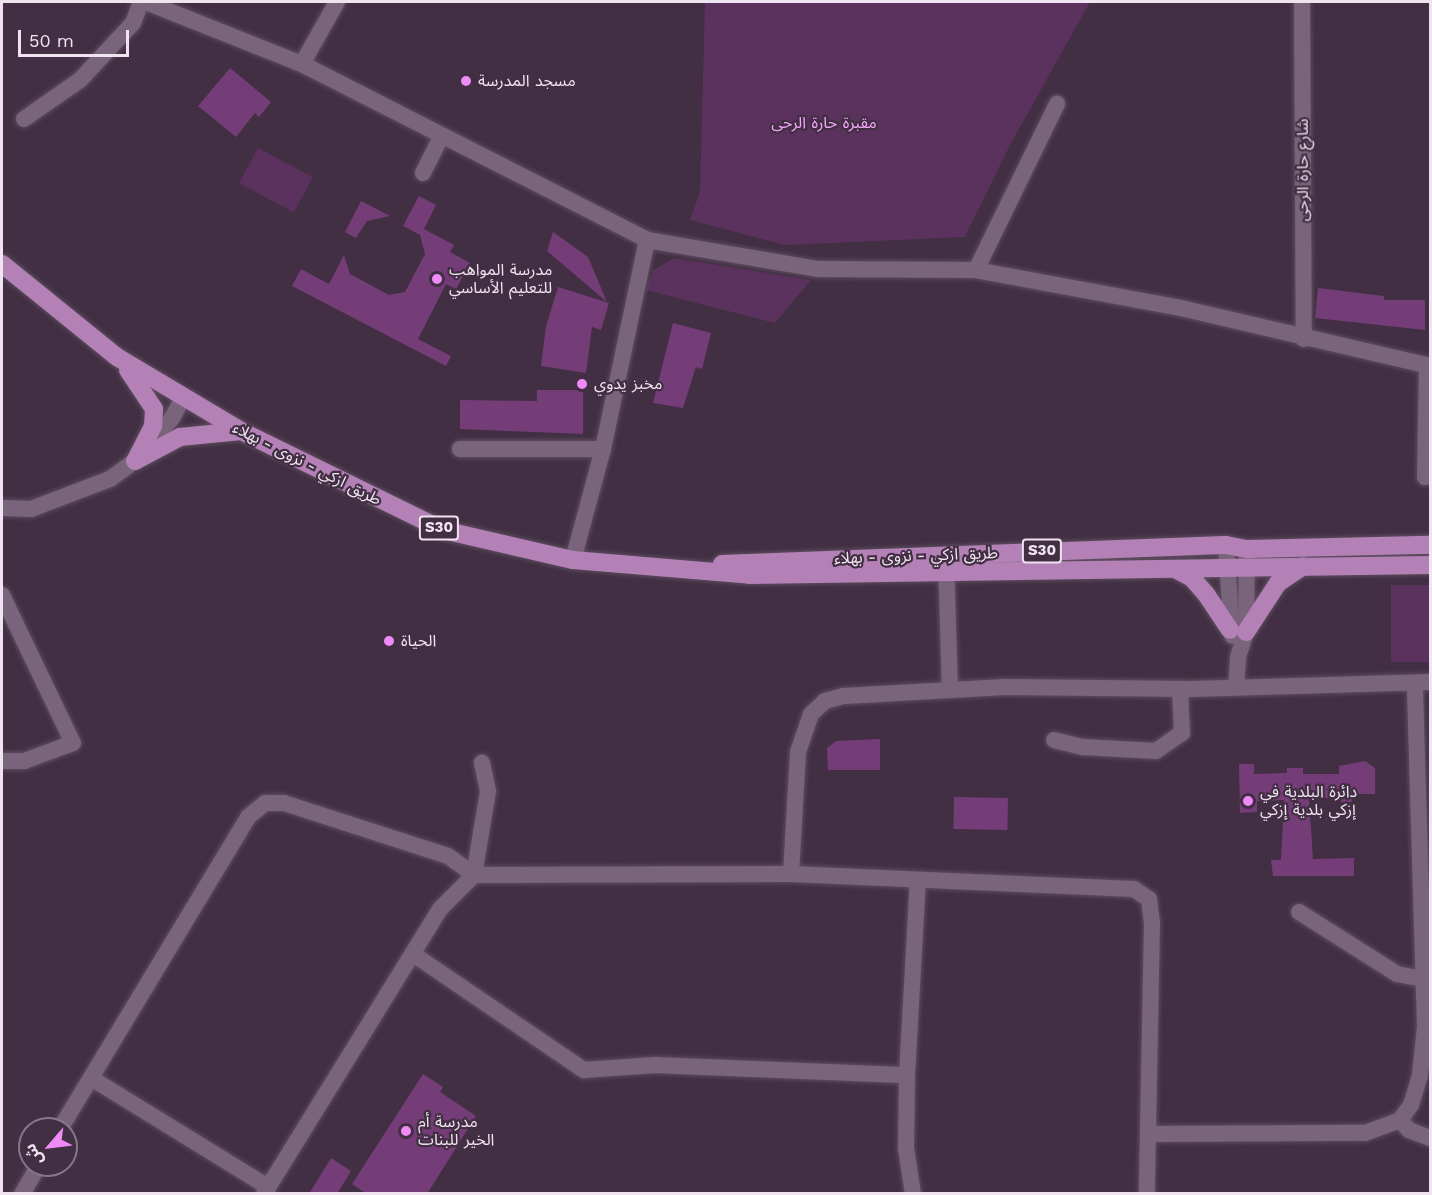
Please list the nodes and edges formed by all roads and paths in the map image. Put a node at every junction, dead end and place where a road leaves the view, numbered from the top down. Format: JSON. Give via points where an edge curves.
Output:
{"nodes":[{"id":1,"x":143,"y":2,"type":"edge"},
{"id":2,"x":337,"y":2,"type":"edge"},
{"id":3,"x":1302,"y":2,"type":"edge"},
{"id":4,"x":302,"y":64,"type":"junction"},
{"id":5,"x":1057,"y":104,"type":"dead end"},
{"id":6,"x":24,"y":119,"type":"dead end"},
{"id":7,"x":441,"y":137,"type":"junction"},
{"id":8,"x":423,"y":173,"type":"dead end"},
{"id":9,"x":647,"y":240,"type":"junction"},
{"id":10,"x":2,"y":264,"type":"edge"},
{"id":11,"x":976,"y":270,"type":"junction"},
{"id":12,"x":1304,"y":339,"type":"junction"},
{"id":13,"x":117,"y":357,"type":"junction"},
{"id":14,"x":1429,"y":374,"type":"edge"},
{"id":15,"x":183,"y":398,"type":"junction"},
{"id":16,"x":241,"y":431,"type":"junction"},
{"id":17,"x":460,"y":449,"type":"dead end"},
{"id":18,"x":603,"y":449,"type":"junction"},
{"id":19,"x":135,"y":461,"type":"junction"},
{"id":20,"x":1431,"y":476,"type":"edge"},
{"id":21,"x":2,"y":508,"type":"edge"},
{"id":22,"x":1226,"y":545,"type":"junction"},
{"id":23,"x":1431,"y":545,"type":"edge"},
{"id":24,"x":1247,"y":557,"type":"junction"},
{"id":25,"x":573,"y":560,"type":"junction"},
{"id":26,"x":946,"y":563,"type":"junction"},
{"id":27,"x":1431,"y":565,"type":"edge"},
{"id":28,"x":1228,"y":566,"type":"junction"},
{"id":29,"x":1303,"y":566,"type":"junction"},
{"id":30,"x":1175,"y":569,"type":"junction"},
{"id":31,"x":2,"y":595,"type":"edge"},
{"id":32,"x":1238,"y":631,"type":"junction"},
{"id":33,"x":1423,"y":683,"type":"edge"},
{"id":34,"x":1236,"y":687,"type":"junction"},
{"id":35,"x":950,"y":689,"type":"junction"},
{"id":36,"x":1180,"y":689,"type":"junction"},
{"id":37,"x":1054,"y":740,"type":"dead end"},
{"id":38,"x":2,"y":761,"type":"edge"},
{"id":39,"x":482,"y":763,"type":"dead end"},
{"id":40,"x":1425,"y":800,"type":"edge"},
{"id":41,"x":791,"y":874,"type":"junction"},
{"id":42,"x":474,"y":875,"type":"junction"},
{"id":43,"x":918,"y":880,"type":"junction"},
{"id":44,"x":1299,"y":912,"type":"dead end"},
{"id":45,"x":413,"y":954,"type":"junction"},
{"id":46,"x":1422,"y":979,"type":"junction"},
{"id":47,"x":907,"y":1076,"type":"junction"},
{"id":48,"x":91,"y":1078,"type":"junction"},
{"id":49,"x":67,"y":1117,"type":"edge"},
{"id":50,"x":1400,"y":1120,"type":"junction"},
{"id":51,"x":1148,"y":1134,"type":"junction"},
{"id":52,"x":1431,"y":1138,"type":"edge"},
{"id":53,"x":32,"y":1177,"type":"edge"},
{"id":54,"x":266,"y":1190,"type":"edge"},
{"id":55,"x":22,"y":1194,"type":"edge"},
{"id":56,"x":914,"y":1194,"type":"edge"},
{"id":57,"x":1147,"y":1194,"type":"edge"}],
"edges":[{"from":1,"to":4,"type":"street"},
{"from":1,"to":6,"type":"street","via":[[133,23],[80,80]]},
{"from":2,"to":4,"type":"street"},
{"from":3,"to":12,"type":"street","name":"شارع حارة الرحى"},
{"from":4,"to":7,"type":"street"},
{"from":5,"to":11,"type":"street"},
{"from":7,"to":8,"type":"street"},
{"from":7,"to":9,"type":"street"},
{"from":9,"to":11,"type":"street","via":[[819,269]]},
{"from":9,"to":18,"type":"street"},
{"from":10,"to":13,"type":"main road","name":"طريق ازكي - نزوى - بهلاء","number":"S30"},
{"from":11,"to":12,"type":"street","via":[[1181,308]]},
{"from":12,"to":14,"type":"street"},
{"from":13,"to":15,"type":"main road","name":"طريق ازكي - نزوى - بهلاء","number":"S30"},
{"from":13,"to":19,"type":"main road","via":[[143,387],[153,409],[153,426]]},
{"from":14,"to":20,"type":"street","via":[[1425,477]]},
{"from":15,"to":16,"type":"main road","name":"طريق ازكي - نزوى - بهلاء","number":"S30"},
{"from":15,"to":19,"type":"street","via":[[172,418]]},
{"from":16,"to":19,"type":"main road","via":[[180,437]]},
{"from":16,"to":25,"type":"main road","name":"طريق ازكي - نزوى - بهلاء","number":"S30","via":[[443,530]]},
{"from":17,"to":18,"type":"street"},
{"from":18,"to":25,"type":"street"},
{"from":19,"to":21,"type":"street","via":[[87,490],[32,508]]},
{"from":22,"to":24,"type":"main road","name":"طريق ازكي - نزوى - بهلاء","number":"S30"},
{"from":22,"to":26,"type":"main road","name":"طريق ازكي - نزوى - بهلاء","number":"S30"},
{"from":22,"to":28,"type":"street"},
{"from":23,"to":24,"type":"main road","name":"طريق ازكي - نزوى - بهلاء","number":"S30"},
{"from":24,"to":28,"type":"main road","name":"طريق ازكي - نزوى - بهلاء","number":"S30"},
{"from":24,"to":29,"type":"main road","name":"طريق ازكي - نزوى - بهلاء","number":"S30"},
{"from":24,"to":32,"type":"street"},
{"from":25,"to":26,"type":"main road","name":"طريق ازكي - نزوى - بهلاء","number":"S30","via":[[654,569],[755,561]]},
{"from":26,"to":30,"type":"main road","name":"طريق ازكي - نزوى - بهلاء","number":"S30"},
{"from":26,"to":35,"type":"street"},
{"from":27,"to":29,"type":"main road","name":"طريق ازكي - نزوى - بهلاء","number":"S30"},
{"from":28,"to":30,"type":"main road","name":"طريق ازكي - نزوى - بهلاء","number":"S30"},
{"from":28,"to":32,"type":"street"},
{"from":29,"to":32,"type":"main road","via":[[1278,583]]},
{"from":30,"to":32,"type":"main road","via":[[1192,578]]},
{"from":31,"to":38,"type":"street","via":[[73,743],[24,762]]},
{"from":32,"to":34,"type":"street"},
{"from":33,"to":34,"type":"street"},
{"from":33,"to":40,"type":"street"},
{"from":34,"to":36,"type":"street"},
{"from":35,"to":36,"type":"street"},
{"from":35,"to":41,"type":"street","via":[[844,696],[825,701],[811,714],[798,752]]},
{"from":36,"to":37,"type":"street","via":[[1182,733],[1156,751],[1083,747]]},
{"from":39,"to":42,"type":"street","via":[[488,791]]},
{"from":40,"to":46,"type":"street"},
{"from":41,"to":42,"type":"street"},
{"from":41,"to":43,"type":"street"},
{"from":42,"to":45,"type":"street","via":[[440,909]]},
{"from":42,"to":48,"type":"street","via":[[448,856],[284,803],[265,803],[248,817]]},
{"from":43,"to":47,"type":"street"},
{"from":43,"to":51,"type":"street","via":[[1119,886],[1149,899],[1152,922]]},
{"from":44,"to":46,"type":"street","via":[[1397,974]]},
{"from":45,"to":47,"type":"street","via":[[584,1070],[656,1065]]},
{"from":45,"to":54,"type":"street"},
{"from":46,"to":50,"type":"street","via":[[1425,1027],[1420,1075],[1411,1105]]},
{"from":47,"to":56,"type":"street","via":[[906,1148]]},
{"from":48,"to":49,"type":"street"},
{"from":48,"to":54,"type":"street"},
{"from":50,"to":51,"type":"street","via":[[1365,1133]]},
{"from":50,"to":52,"type":"street","via":[[1409,1130]]},
{"from":51,"to":57,"type":"street"},
{"from":53,"to":55,"type":"street"}]}
